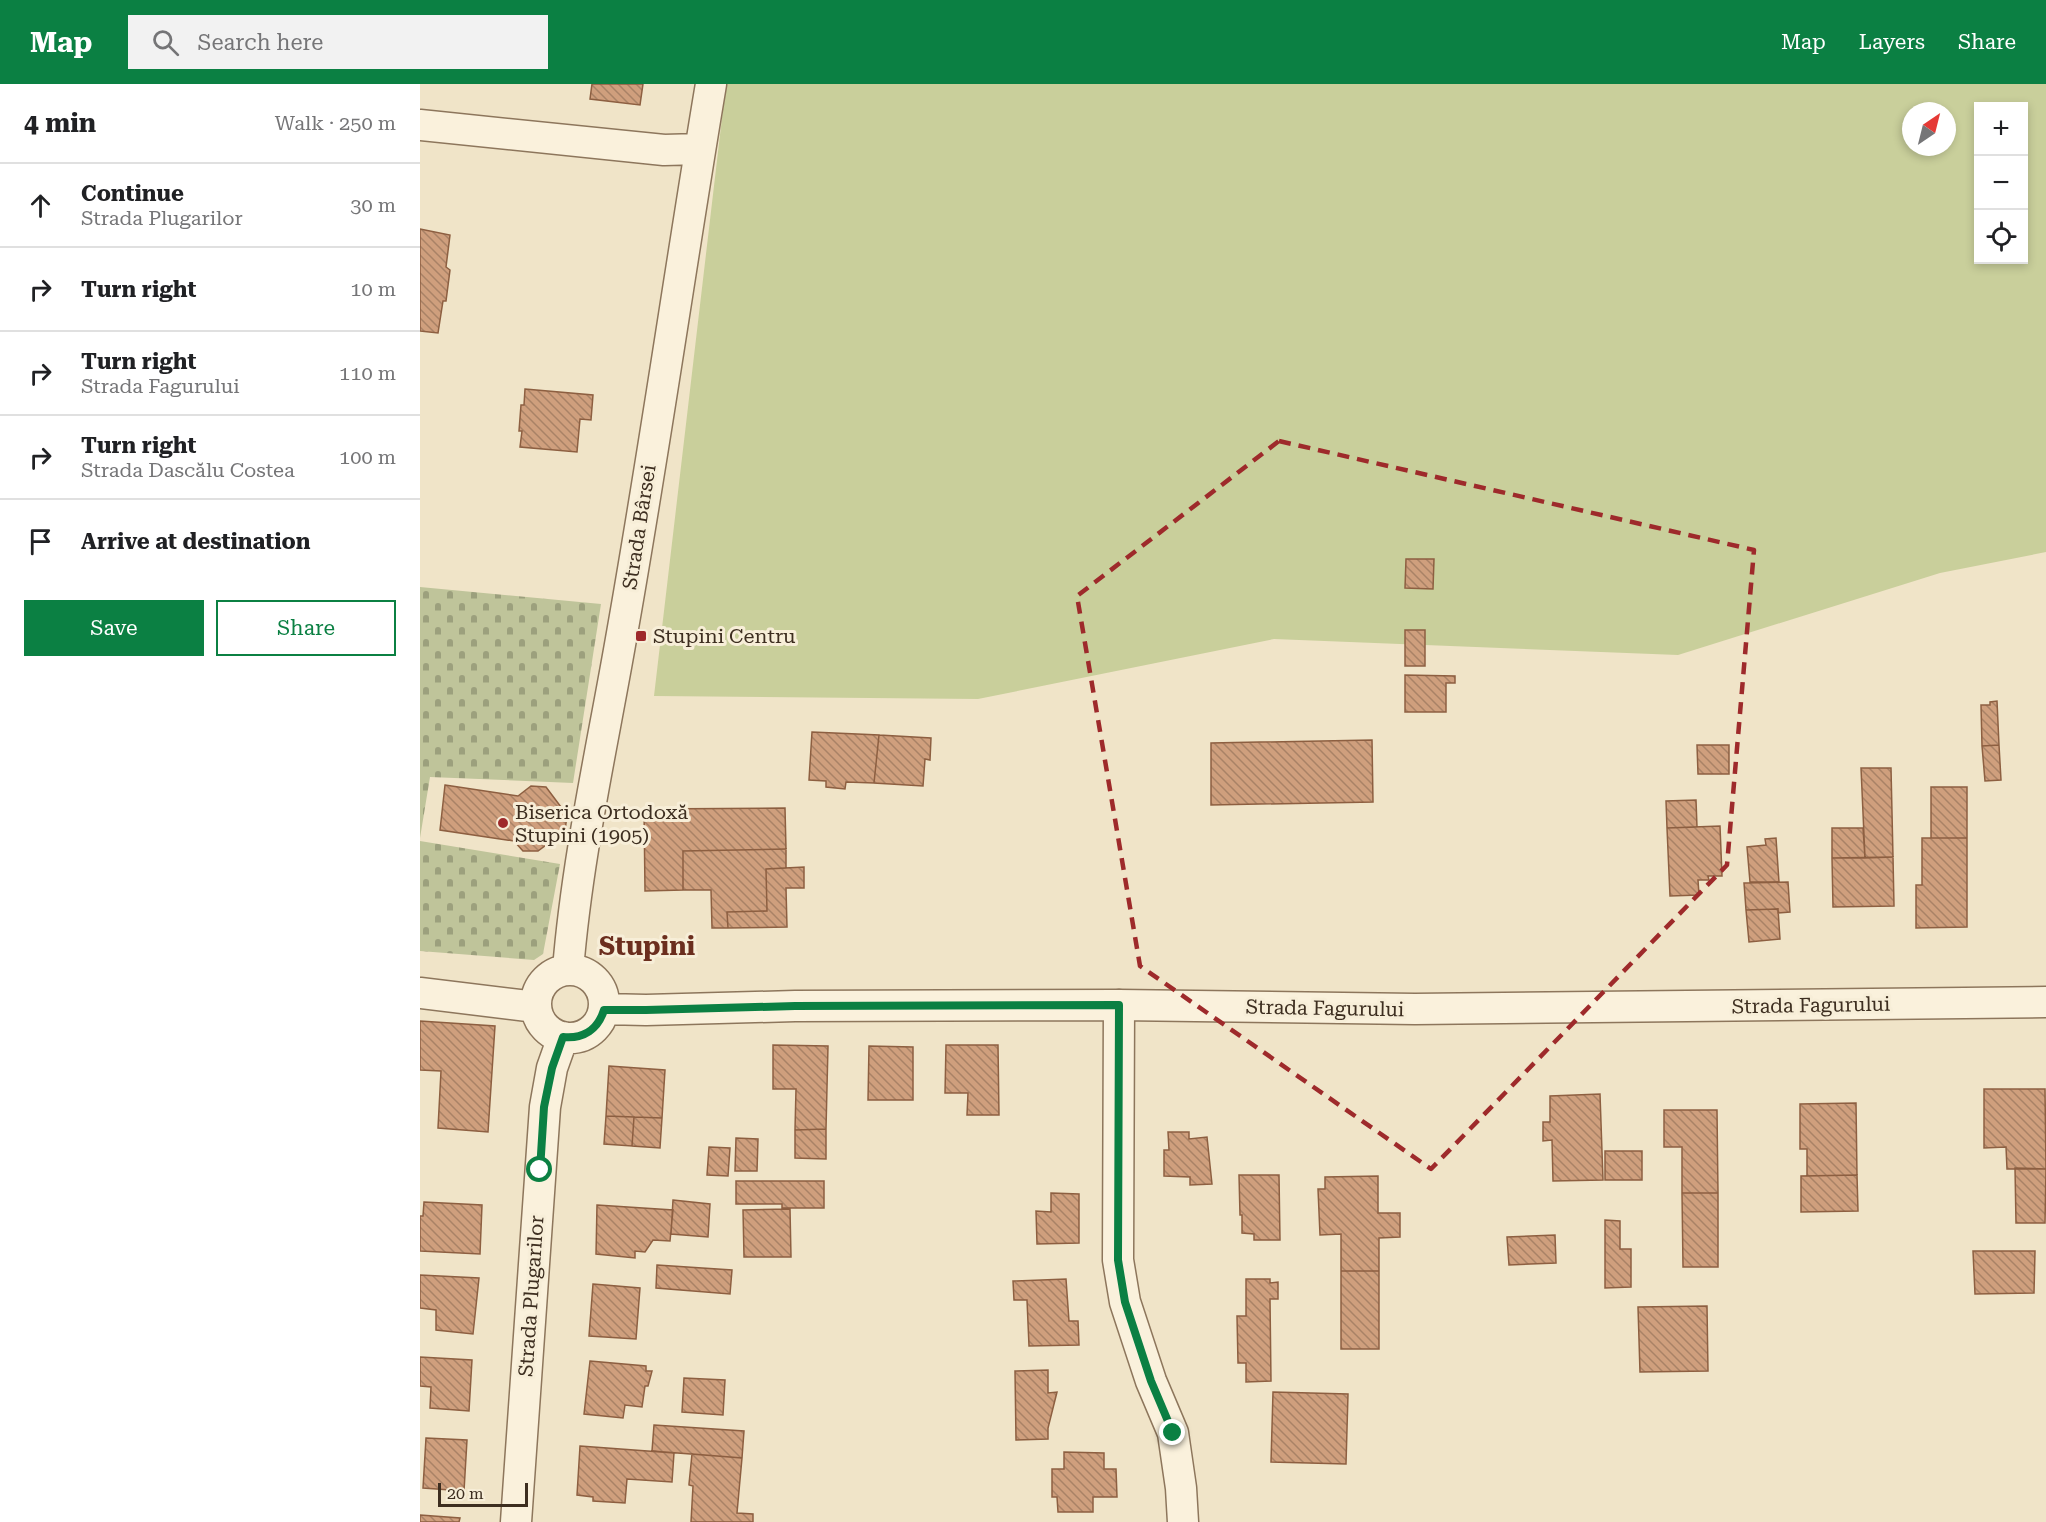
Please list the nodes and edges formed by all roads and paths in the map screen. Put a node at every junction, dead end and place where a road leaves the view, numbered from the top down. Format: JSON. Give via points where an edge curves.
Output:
{"nodes":[{"id":1,"x":711,"y":84,"type":"edge"},
{"id":2,"x":420,"y":125,"type":"edge"},
{"id":3,"x":700,"y":148,"type":"junction"},
{"id":4,"x":568,"y":969,"type":"junction"},
{"id":5,"x":420,"y":993,"type":"edge"},
{"id":6,"x":2046,"y":1002,"type":"edge"},
{"id":7,"x":1119,"y":1005,"type":"junction"},
{"id":8,"x":536,"y":1007,"type":"junction"},
{"id":9,"x":604,"y":1010,"type":"junction"},
{"id":10,"x":563,"y":1037,"type":"junction"},
{"id":11,"x":516,"y":1522,"type":"edge"},
{"id":12,"x":1183,"y":1522,"type":"edge"}],
"edges":[{"from":1,"to":3,"type":"street","name":"Strada Bârsei"},
{"from":2,"to":3,"type":"street","via":[[664,150]]},
{"from":3,"to":4,"type":"street","name":"Strada Bârsei","via":[[622,638],[591,804]]},
{"from":4,"to":8,"type":"street","via":[[544,982]]},
{"from":4,"to":9,"type":"street","via":[[585,973],[599,984]]},
{"from":5,"to":8,"type":"street"},
{"from":6,"to":7,"type":"street","name":"Strada Fagurului","via":[[1415,1009]]},
{"from":7,"to":9,"type":"street","name":"Strada Fagurului"},
{"from":7,"to":12,"type":"street","via":[[1118,1260],[1125,1302],[1173,1433]]},
{"from":8,"to":10,"type":"street","via":[[542,1023]]},
{"from":9,"to":10,"type":"street","via":[[590,1032]]},
{"from":10,"to":11,"type":"street","name":"Strada Plugarilor","via":[[544,1107]]}]}
